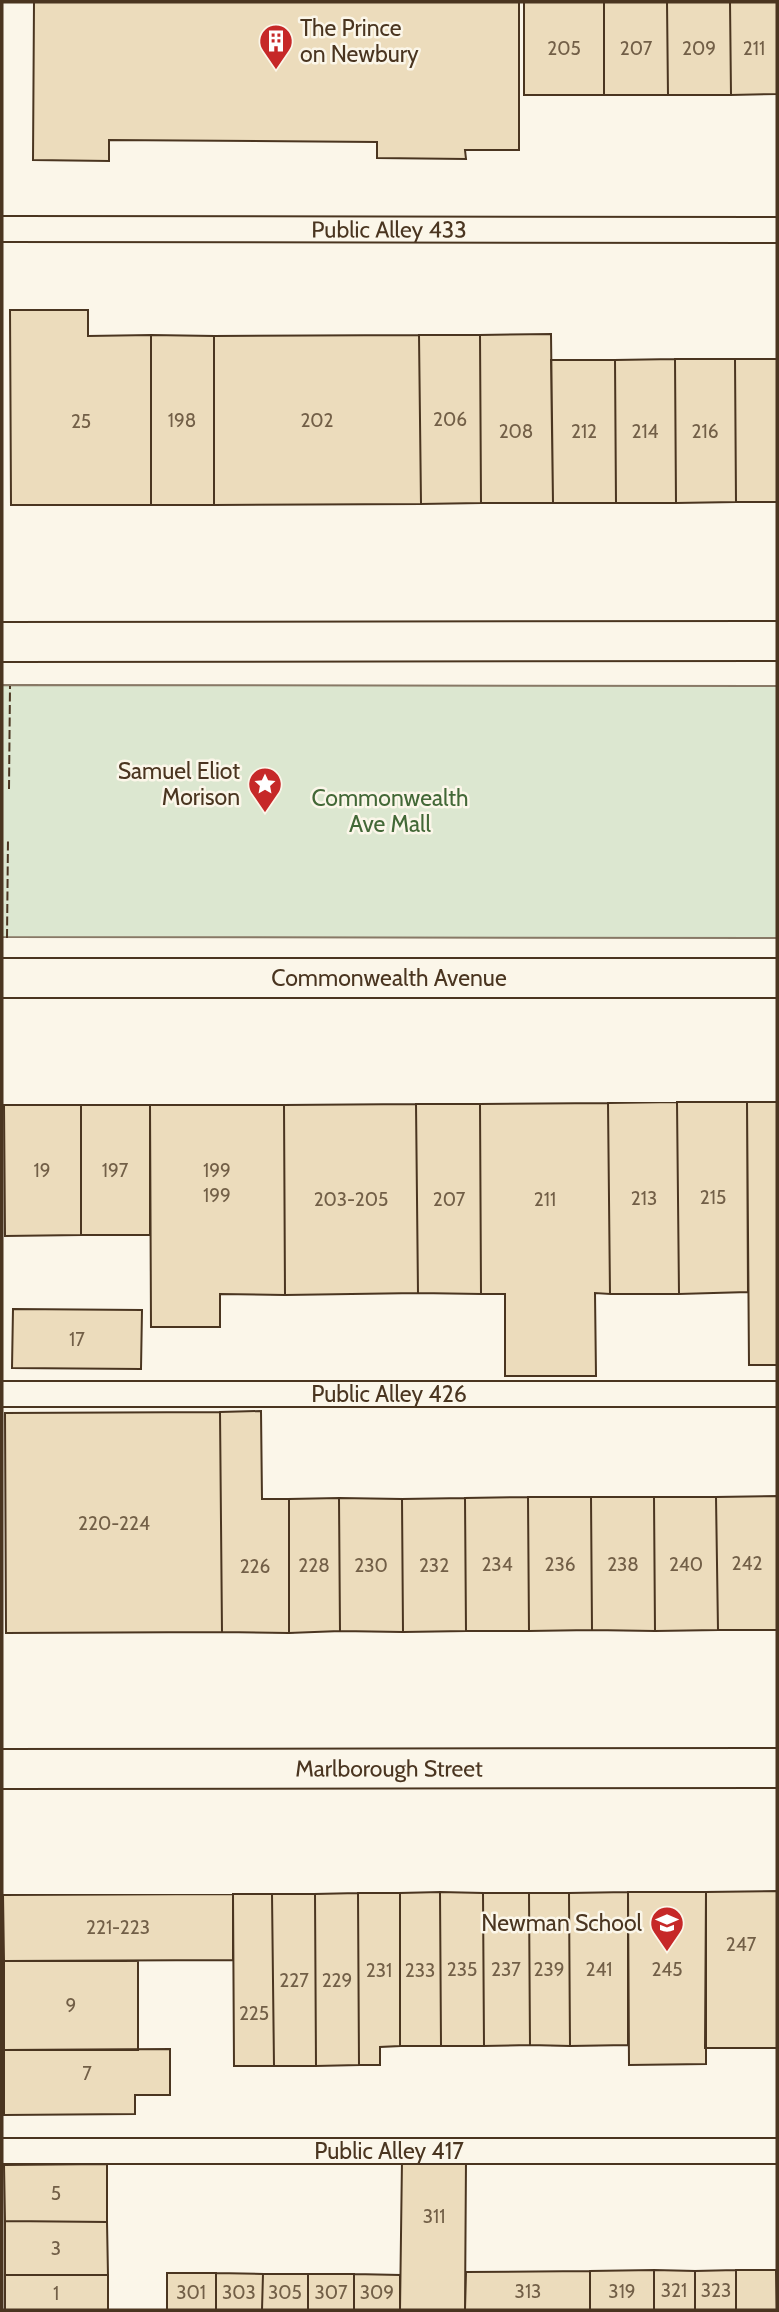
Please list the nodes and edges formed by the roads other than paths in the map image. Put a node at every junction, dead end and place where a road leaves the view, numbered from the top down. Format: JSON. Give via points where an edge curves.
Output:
{"nodes":[{"id":1,"x":2,"y":229,"type":"edge"},
{"id":2,"x":777,"y":230,"type":"edge"},
{"id":3,"x":777,"y":641,"type":"edge"},
{"id":4,"x":2,"y":642,"type":"edge"},
{"id":5,"x":2,"y":978,"type":"edge"},
{"id":6,"x":777,"y":978,"type":"edge"},
{"id":7,"x":2,"y":1394,"type":"edge"},
{"id":8,"x":777,"y":1394,"type":"edge"},
{"id":9,"x":2,"y":1769,"type":"edge"},
{"id":10,"x":777,"y":1769,"type":"edge"},
{"id":11,"x":2,"y":2151,"type":"edge"},
{"id":12,"x":777,"y":2151,"type":"edge"}],
"edges":[{"from":1,"to":2,"type":"lane","name":"Public Alley 433"},
{"from":3,"to":4,"type":"main road"},
{"from":5,"to":6,"type":"main road","name":"Commonwealth Avenue"},
{"from":7,"to":8,"type":"lane","name":"Public Alley 426"},
{"from":9,"to":10,"type":"main road","name":"Marlborough Street"},
{"from":11,"to":12,"type":"lane","name":"Public Alley 417"}]}
